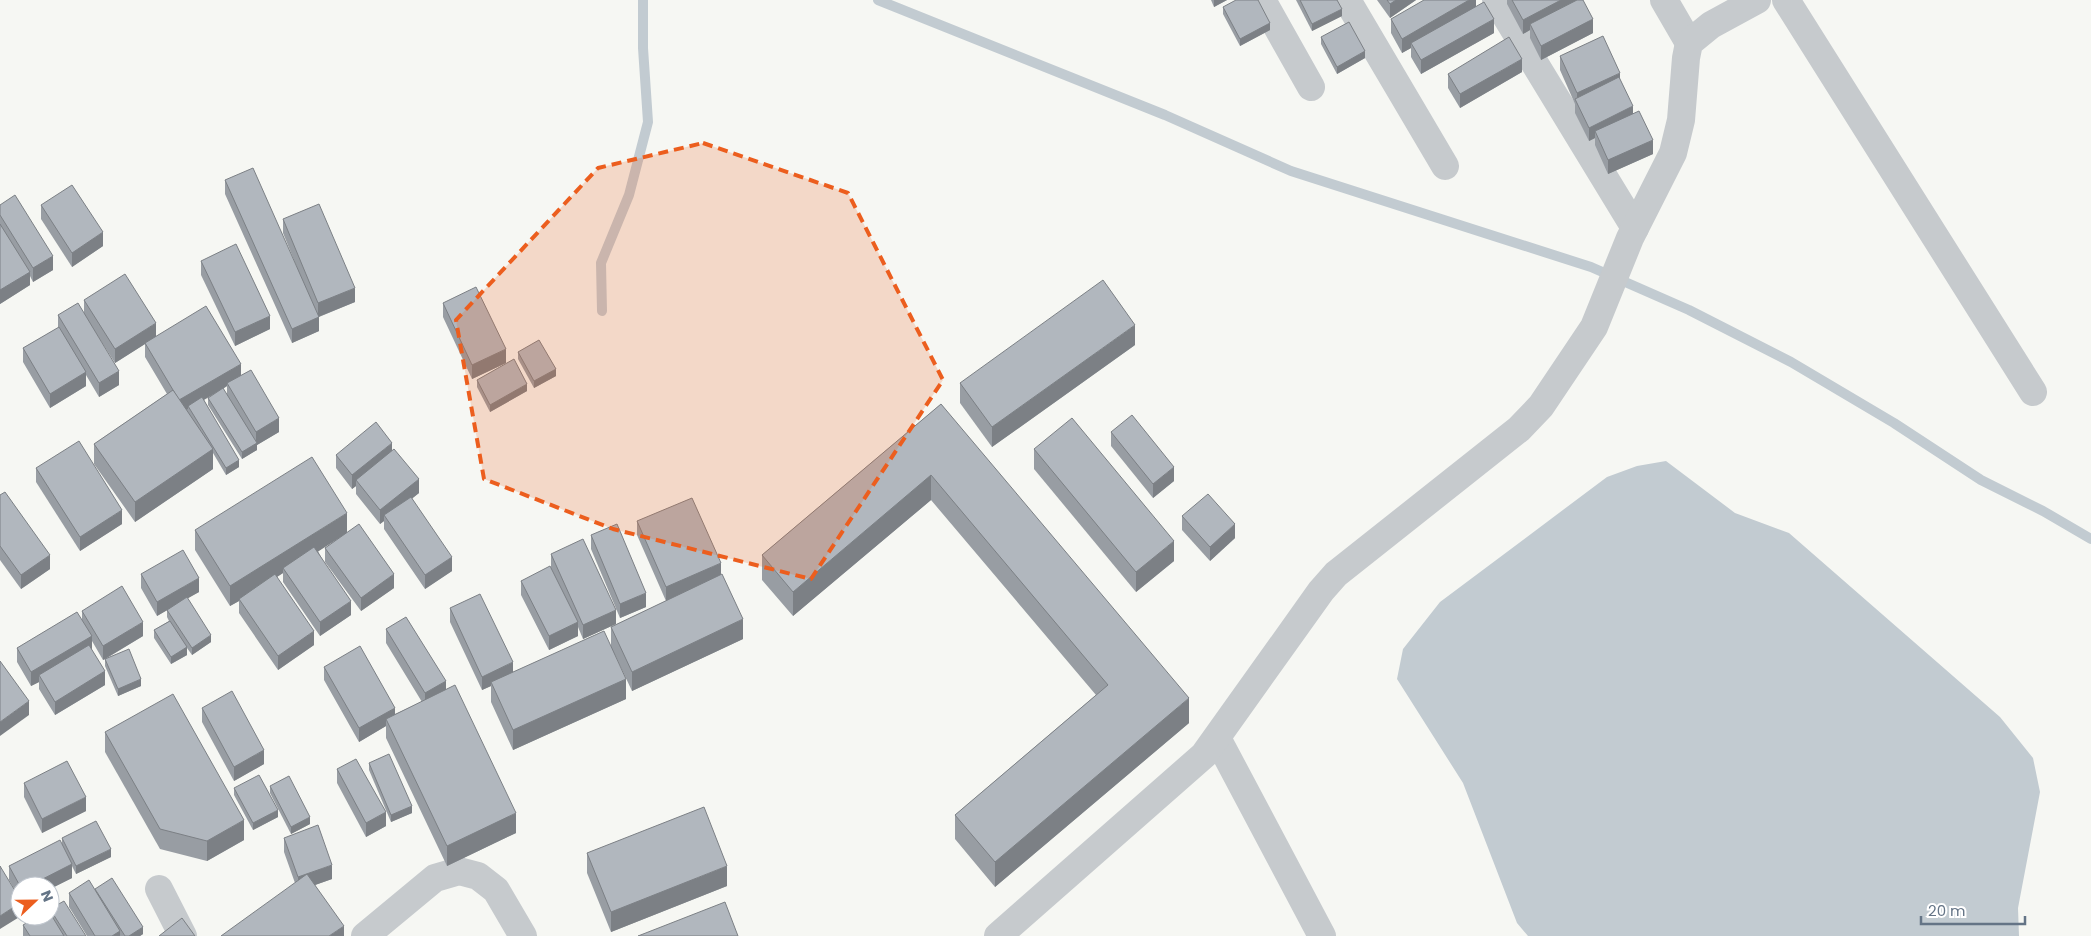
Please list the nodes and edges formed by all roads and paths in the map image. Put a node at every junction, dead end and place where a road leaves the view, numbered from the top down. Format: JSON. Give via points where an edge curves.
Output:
{"nodes":[{"id":1,"x":1262,"y":0,"type":"edge"},
{"id":2,"x":1348,"y":0,"type":"edge"},
{"id":3,"x":1496,"y":0,"type":"edge"},
{"id":4,"x":1664,"y":0,"type":"edge"},
{"id":5,"x":1757,"y":0,"type":"edge"},
{"id":6,"x":1786,"y":0,"type":"edge"},
{"id":7,"x":1689,"y":43,"type":"junction"},
{"id":8,"x":1311,"y":87,"type":"dead end"},
{"id":9,"x":1445,"y":166,"type":"dead end"},
{"id":10,"x":1633,"y":233,"type":"junction"},
{"id":11,"x":2033,"y":392,"type":"dead end"},
{"id":12,"x":1217,"y":738,"type":"junction"},
{"id":13,"x":159,"y":889,"type":"dead end"},
{"id":14,"x":1024,"y":927,"type":"edge"},
{"id":15,"x":183,"y":936,"type":"edge"},
{"id":16,"x":365,"y":936,"type":"edge"},
{"id":17,"x":523,"y":936,"type":"edge"},
{"id":18,"x":998,"y":936,"type":"edge"},
{"id":19,"x":1322,"y":936,"type":"edge"}],
"edges":[{"from":1,"to":8,"type":"street"},
{"from":2,"to":9,"type":"street"},
{"from":3,"to":10,"type":"street"},
{"from":4,"to":7,"type":"street"},
{"from":5,"to":7,"type":"street","via":[[1710,25]]},
{"from":6,"to":11,"type":"street"},
{"from":7,"to":10,"type":"street","via":[[1681,120],[1673,153]]},
{"from":10,"to":12,"type":"street","via":[[1594,327],[1542,406],[1519,429],[1336,574]]},
{"from":12,"to":14,"type":"street","via":[[1204,755]]},
{"from":12,"to":19,"type":"street"},
{"from":13,"to":15,"type":"street"},
{"from":14,"to":18,"type":"street"},
{"from":16,"to":17,"type":"street","via":[[435,878],[459,872],[478,876],[496,890]]}]}
